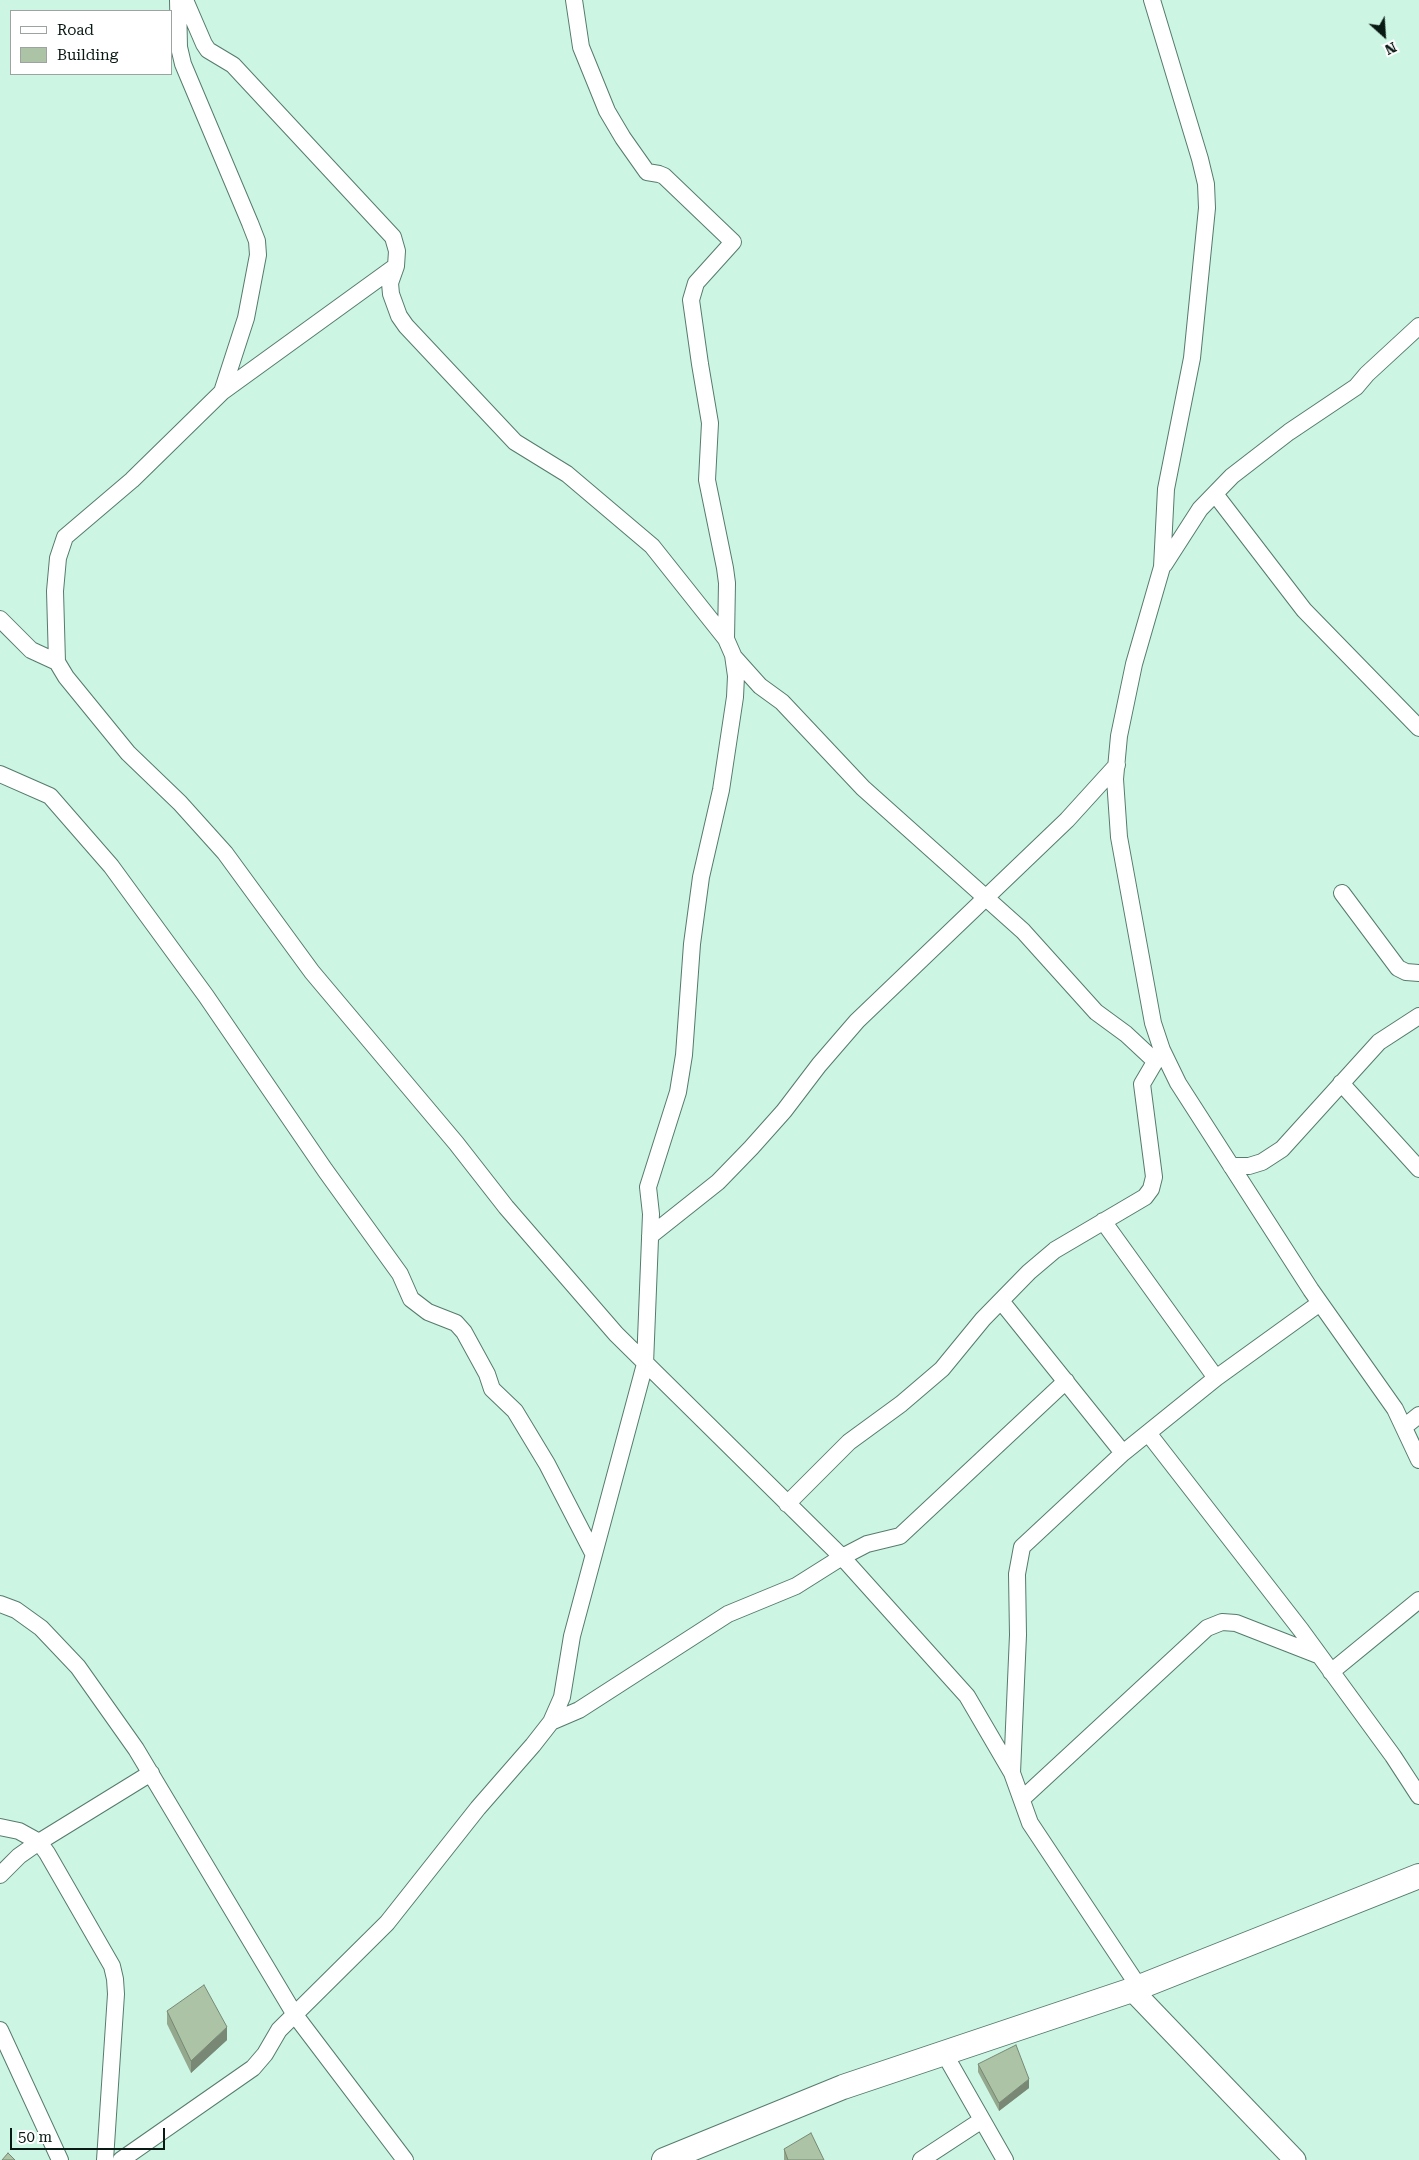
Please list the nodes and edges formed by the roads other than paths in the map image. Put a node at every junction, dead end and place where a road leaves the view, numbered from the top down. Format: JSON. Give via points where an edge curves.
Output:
{"nodes":[{"id":1,"x":178,"y":0,"type":"edge"},
{"id":2,"x":186,"y":0,"type":"edge"},
{"id":3,"x":574,"y":0,"type":"edge"},
{"id":4,"x":1152,"y":0,"type":"edge"},
{"id":5,"x":396,"y":266,"type":"junction"},
{"id":6,"x":1419,"y":326,"type":"edge"},
{"id":7,"x":222,"y":392,"type":"junction"},
{"id":8,"x":1215,"y":494,"type":"junction"},
{"id":9,"x":1162,"y":567,"type":"junction"},
{"id":10,"x":0,"y":619,"type":"edge"},
{"id":11,"x":726,"y":640,"type":"junction"},
{"id":12,"x":733,"y":655,"type":"junction"},
{"id":13,"x":57,"y":662,"type":"junction"},
{"id":14,"x":1419,"y":728,"type":"edge"},
{"id":15,"x":1117,"y":764,"type":"junction"},
{"id":16,"x":0,"y":774,"type":"edge"},
{"id":17,"x":1342,"y":893,"type":"dead end"},
{"id":18,"x":986,"y":896,"type":"junction"},
{"id":19,"x":1419,"y":974,"type":"edge"},
{"id":20,"x":1419,"y":1016,"type":"edge"},
{"id":21,"x":1158,"y":1055,"type":"junction"},
{"id":22,"x":1341,"y":1083,"type":"junction"},
{"id":23,"x":1230,"y":1166,"type":"junction"},
{"id":24,"x":1419,"y":1169,"type":"edge"},
{"id":25,"x":1103,"y":1221,"type":"junction"},
{"id":26,"x":650,"y":1236,"type":"junction"},
{"id":27,"x":1001,"y":1301,"type":"junction"},
{"id":28,"x":1320,"y":1303,"type":"junction"},
{"id":29,"x":646,"y":1364,"type":"junction"},
{"id":30,"x":1216,"y":1378,"type":"junction"},
{"id":31,"x":1066,"y":1380,"type":"junction"},
{"id":32,"x":1419,"y":1415,"type":"edge"},
{"id":33,"x":1404,"y":1427,"type":"junction"},
{"id":34,"x":1148,"y":1433,"type":"junction"},
{"id":35,"x":1123,"y":1453,"type":"junction"},
{"id":36,"x":1419,"y":1460,"type":"edge"},
{"id":37,"x":787,"y":1504,"type":"junction"},
{"id":38,"x":593,"y":1553,"type":"junction"},
{"id":39,"x":842,"y":1557,"type":"junction"},
{"id":40,"x":1419,"y":1600,"type":"edge"},
{"id":41,"x":0,"y":1604,"type":"edge"},
{"id":42,"x":1318,"y":1655,"type":"junction"},
{"id":43,"x":1331,"y":1672,"type":"junction"},
{"id":44,"x":551,"y":1722,"type":"junction"},
{"id":45,"x":1012,"y":1772,"type":"junction"},
{"id":46,"x":151,"y":1773,"type":"junction"},
{"id":47,"x":1419,"y":1796,"type":"edge"},
{"id":48,"x":1022,"y":1799,"type":"junction"},
{"id":49,"x":0,"y":1827,"type":"edge"},
{"id":50,"x":39,"y":1842,"type":"junction"},
{"id":51,"x":0,"y":1875,"type":"edge"},
{"id":52,"x":1419,"y":1876,"type":"edge"},
{"id":53,"x":1136,"y":1989,"type":"junction"},
{"id":54,"x":295,"y":2015,"type":"junction"},
{"id":55,"x":0,"y":2030,"type":"edge"},
{"id":56,"x":944,"y":2053,"type":"junction"},
{"id":57,"x":982,"y":2120,"type":"junction"},
{"id":58,"x":60,"y":2160,"type":"edge"},
{"id":59,"x":105,"y":2160,"type":"edge"},
{"id":60,"x":121,"y":2160,"type":"edge"},
{"id":61,"x":405,"y":2160,"type":"edge"},
{"id":62,"x":664,"y":2160,"type":"edge"},
{"id":63,"x":921,"y":2160,"type":"edge"},
{"id":64,"x":1005,"y":2160,"type":"edge"},
{"id":65,"x":1296,"y":2160,"type":"edge"}],
"edges":[{"from":1,"to":7,"type":"street","via":[[179,47],[183,64],[250,222],[258,255],[246,318]]},
{"from":2,"to":5,"type":"street","via":[[208,50],[232,65],[393,238],[398,251]]},
{"from":3,"to":11,"type":"street","via":[[580,48],[607,111],[623,138],[647,172],[664,176],[733,242],[696,283],[691,300],[710,423],[707,480],[727,583]]},
{"from":4,"to":9,"type":"street","via":[[1200,159],[1207,208],[1192,358],[1166,489]]},
{"from":5,"to":7,"type":"street"},
{"from":5,"to":11,"type":"street","via":[[390,283],[391,294],[406,326],[515,442],[567,474],[652,546]]},
{"from":6,"to":8,"type":"street","via":[[1356,387],[1288,432],[1232,476]]},
{"from":7,"to":13,"type":"street","via":[[132,480],[65,537],[58,558],[55,591]]},
{"from":8,"to":9,"type":"street","via":[[1200,509]]},
{"from":8,"to":14,"type":"street","via":[[1304,610]]},
{"from":9,"to":15,"type":"street","via":[[1134,664]]},
{"from":10,"to":13,"type":"street","via":[[31,650]]},
{"from":11,"to":12,"type":"street"},
{"from":12,"to":18,"type":"street","via":[[863,788]]},
{"from":12,"to":26,"type":"street","via":[[735,697],[721,790],[701,877],[692,944],[684,1055],[678,1092],[648,1187]]},
{"from":13,"to":29,"type":"street","via":[[77,692],[128,753],[180,803],[224,853],[312,972],[506,1207]]},
{"from":15,"to":18,"type":"street","via":[[1066,820]]},
{"from":15,"to":21,"type":"street","via":[[1118,837]]},
{"from":16,"to":38,"type":"street","via":[[50,796],[111,866],[400,1274],[412,1299],[428,1312],[456,1323],[464,1332],[492,1389],[515,1411],[547,1464]]},
{"from":17,"to":19,"type":"street","via":[[1398,968]]},
{"from":18,"to":21,"type":"street","via":[[1023,931],[1096,1012]]},
{"from":18,"to":26,"type":"street","via":[[857,1021],[784,1111],[718,1182]]},
{"from":20,"to":22,"type":"street","via":[[1379,1042]]},
{"from":21,"to":23,"type":"street"},
{"from":21,"to":25,"type":"street","via":[[1142,1084],[1154,1177],[1151,1189],[1145,1197]]},
{"from":22,"to":23,"type":"street","via":[[1282,1149],[1262,1162]]},
{"from":22,"to":24,"type":"street"},
{"from":23,"to":28,"type":"street"},
{"from":25,"to":27,"type":"street","via":[[1055,1250]]},
{"from":25,"to":30,"type":"street"},
{"from":26,"to":29,"type":"street"},
{"from":27,"to":31,"type":"street"},
{"from":27,"to":37,"type":"street","via":[[942,1369],[849,1442]]},
{"from":28,"to":30,"type":"street"},
{"from":28,"to":33,"type":"street","via":[[1395,1409]]},
{"from":29,"to":37,"type":"street"},
{"from":29,"to":38,"type":"street"},
{"from":30,"to":34,"type":"street"},
{"from":31,"to":35,"type":"street"},
{"from":31,"to":39,"type":"street","via":[[900,1536],[867,1544]]},
{"from":32,"to":33,"type":"street"},
{"from":33,"to":36,"type":"street"},
{"from":34,"to":35,"type":"street"},
{"from":34,"to":42,"type":"street"},
{"from":35,"to":45,"type":"street","via":[[1022,1547],[1017,1574],[1018,1635]]},
{"from":37,"to":39,"type":"street"},
{"from":38,"to":44,"type":"street","via":[[572,1636],[562,1697]]},
{"from":39,"to":44,"type":"street","via":[[796,1586],[728,1614],[579,1710]]},
{"from":39,"to":45,"type":"street","via":[[966,1696]]},
{"from":40,"to":43,"type":"street"},
{"from":41,"to":46,"type":"street","via":[[16,1610],[62,1648]]},
{"from":42,"to":43,"type":"street"},
{"from":42,"to":48,"type":"street","via":[[1236,1623],[1222,1622],[1207,1628]]},
{"from":43,"to":47,"type":"street"},
{"from":44,"to":54,"type":"street","via":[[387,1923]]},
{"from":45,"to":48,"type":"street"},
{"from":46,"to":50,"type":"street"},
{"from":46,"to":54,"type":"street"},
{"from":48,"to":53,"type":"street","via":[[1030,1823]]},
{"from":49,"to":50,"type":"street","via":[[19,1831]]},
{"from":50,"to":51,"type":"street"},
{"from":50,"to":59,"type":"street","via":[[112,1966],[115,1979]]},
{"from":52,"to":53,"type":"main road"},
{"from":53,"to":56,"type":"main road"},
{"from":53,"to":65,"type":"street"},
{"from":54,"to":60,"type":"street","via":[[279,2030],[253,2068]]},
{"from":54,"to":61,"type":"street"},
{"from":55,"to":58,"type":"street"},
{"from":56,"to":57,"type":"street"},
{"from":56,"to":62,"type":"main road","via":[[843,2087]]},
{"from":57,"to":63,"type":"street"},
{"from":57,"to":64,"type":"street"}]}
